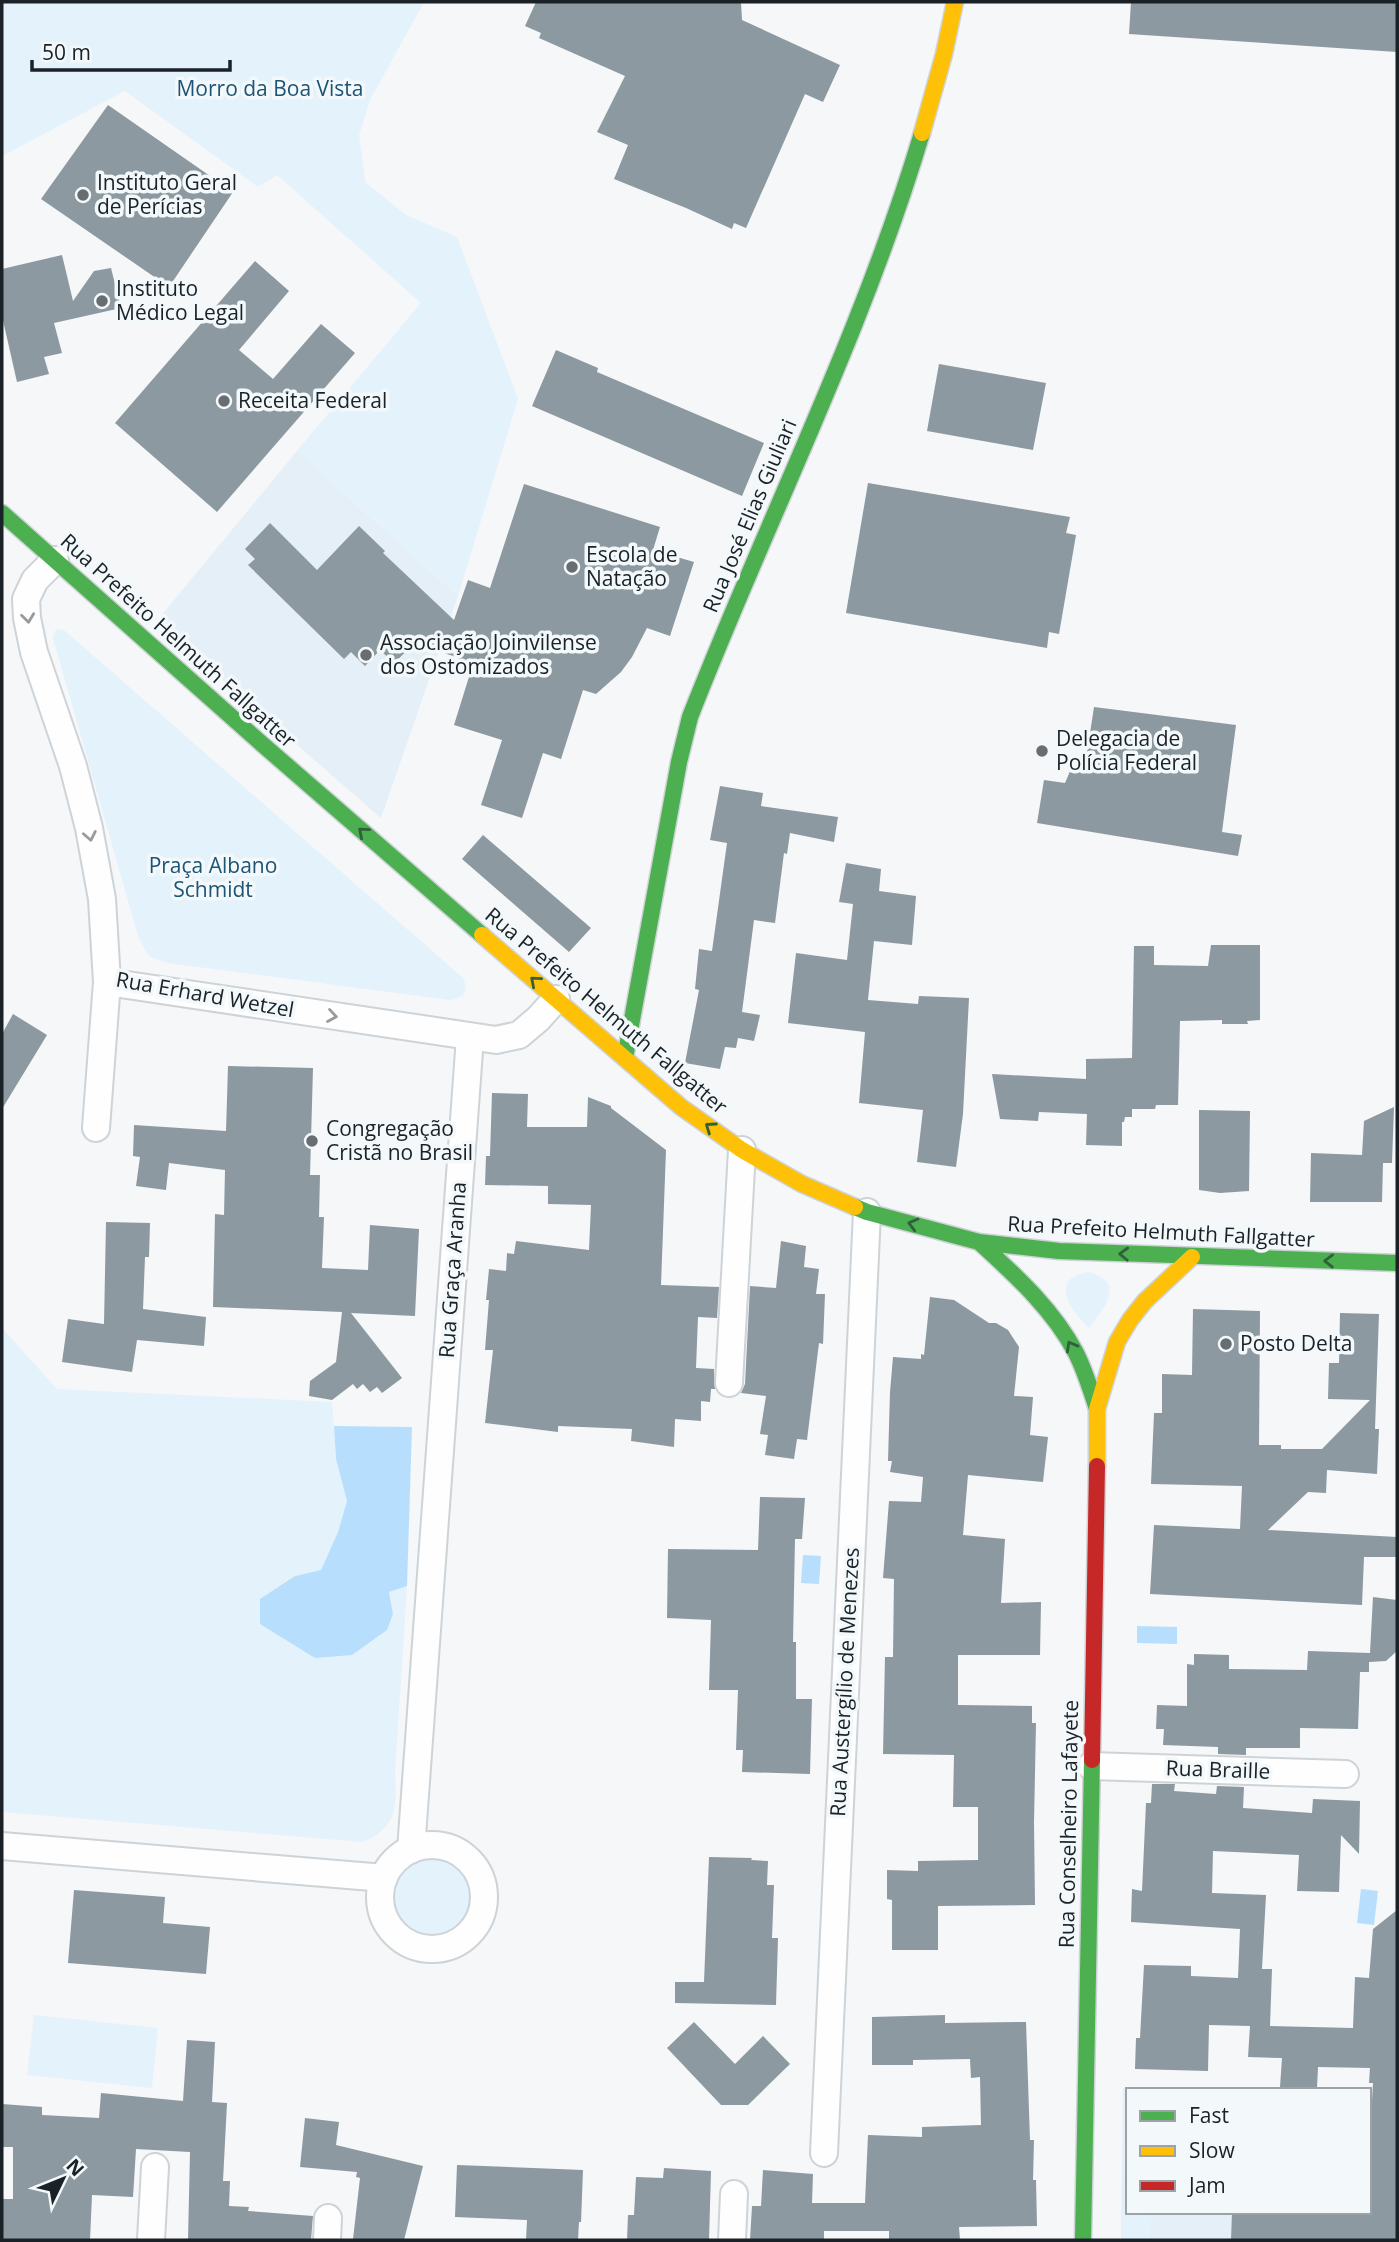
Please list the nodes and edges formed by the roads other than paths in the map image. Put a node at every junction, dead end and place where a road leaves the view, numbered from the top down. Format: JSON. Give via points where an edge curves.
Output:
{"nodes":[{"id":1,"x":955,"y":2,"type":"edge"},
{"id":2,"x":2,"y":513,"type":"edge"},
{"id":3,"x":55,"y":560,"type":"junction"},
{"id":4,"x":107,"y":982,"type":"junction"},
{"id":5,"x":556,"y":999,"type":"junction"},
{"id":6,"x":470,"y":1037,"type":"junction"},
{"id":7,"x":625,"y":1058,"type":"junction"},
{"id":8,"x":96,"y":1128,"type":"dead end"},
{"id":9,"x":742,"y":1150,"type":"junction"},
{"id":10,"x":867,"y":1212,"type":"junction"},
{"id":11,"x":979,"y":1242,"type":"junction"},
{"id":12,"x":1192,"y":1257,"type":"junction"},
{"id":13,"x":1397,"y":1263,"type":"edge"},
{"id":14,"x":729,"y":1383,"type":"dead end"},
{"id":15,"x":1097,"y":1409,"type":"junction"},
{"id":16,"x":1091,"y":1766,"type":"junction"},
{"id":17,"x":1345,"y":1774,"type":"dead end"},
{"id":18,"x":2,"y":1846,"type":"edge"},
{"id":19,"x":411,"y":1850,"type":"junction"},
{"id":20,"x":384,"y":1878,"type":"junction"},
{"id":21,"x":824,"y":2153,"type":"dead end"},
{"id":22,"x":155,"y":2167,"type":"dead end"},
{"id":23,"x":734,"y":2194,"type":"dead end"},
{"id":24,"x":151,"y":2240,"type":"edge"},
{"id":25,"x":732,"y":2240,"type":"edge"},
{"id":26,"x":1083,"y":2240,"type":"edge"}],
"edges":[{"from":1,"to":7,"type":"street","name":"Rua José Elias Giuliari","via":[[929,116],[864,304],[690,717]]},
{"from":2,"to":3,"type":"street","name":"Rua Prefeito Helmuth Fallgatter"},
{"from":3,"to":4,"type":"street","name":"Rua Erhard Wetzel","one_way":true,"via":[[35,580],[26,599],[27,618],[89,828],[102,898]]},
{"from":5,"to":3,"type":"street","name":"Rua Prefeito Helmuth Fallgatter","one_way":true},
{"from":4,"to":6,"type":"street","name":"Rua Erhard Wetzel","one_way":true},
{"from":4,"to":8,"type":"street"},
{"from":5,"to":6,"type":"street","name":"Rua Erhard Wetzel","via":[[519,1035],[496,1040]]},
{"from":5,"to":7,"type":"street","name":"Rua Prefeito Helmuth Fallgatter"},
{"from":6,"to":19,"type":"street","name":"Rua Graça Aranha"},
{"from":9,"to":7,"type":"street","name":"Rua Prefeito Helmuth Fallgatter","one_way":true,"via":[[681,1107]]},
{"from":9,"to":10,"type":"street","name":"Rua Prefeito Helmuth Fallgatter","via":[[802,1184]]},
{"from":9,"to":14,"type":"street"},
{"from":11,"to":10,"type":"street","name":"Rua Prefeito Helmuth Fallgatter","one_way":true},
{"from":10,"to":21,"type":"street","name":"Rua Austergílio de Menezes"},
{"from":12,"to":11,"type":"street","name":"Rua Prefeito Helmuth Fallgatter","one_way":true},
{"from":15,"to":11,"type":"street","name":"Rua Conselheiro Lafayete","one_way":true,"via":[[1085,1372],[1054,1317]]},
{"from":13,"to":12,"type":"street","name":"Rua Prefeito Helmuth Fallgatter","one_way":true},
{"from":12,"to":15,"type":"street","name":"Rua Conselheiro Lafayete","via":[[1130,1320],[1117,1342]]},
{"from":15,"to":16,"type":"street","name":"Rua Conselheiro Lafayete"},
{"from":16,"to":17,"type":"street","name":"Rua Braille"},
{"from":16,"to":26,"type":"street","name":"Rua Conselheiro Lafayete"},
{"from":18,"to":20,"type":"street"},
{"from":19,"to":20,"type":"street","via":[[390,1866]]},
{"from":19,"to":20,"type":"street","via":[[428,1845],[446,1847],[475,1868],[483,1884],[484,1902],[470,1934],[439,1949],[404,1941],[383,1913]]},
{"from":22,"to":24,"type":"street"},
{"from":23,"to":25,"type":"street"}]}
